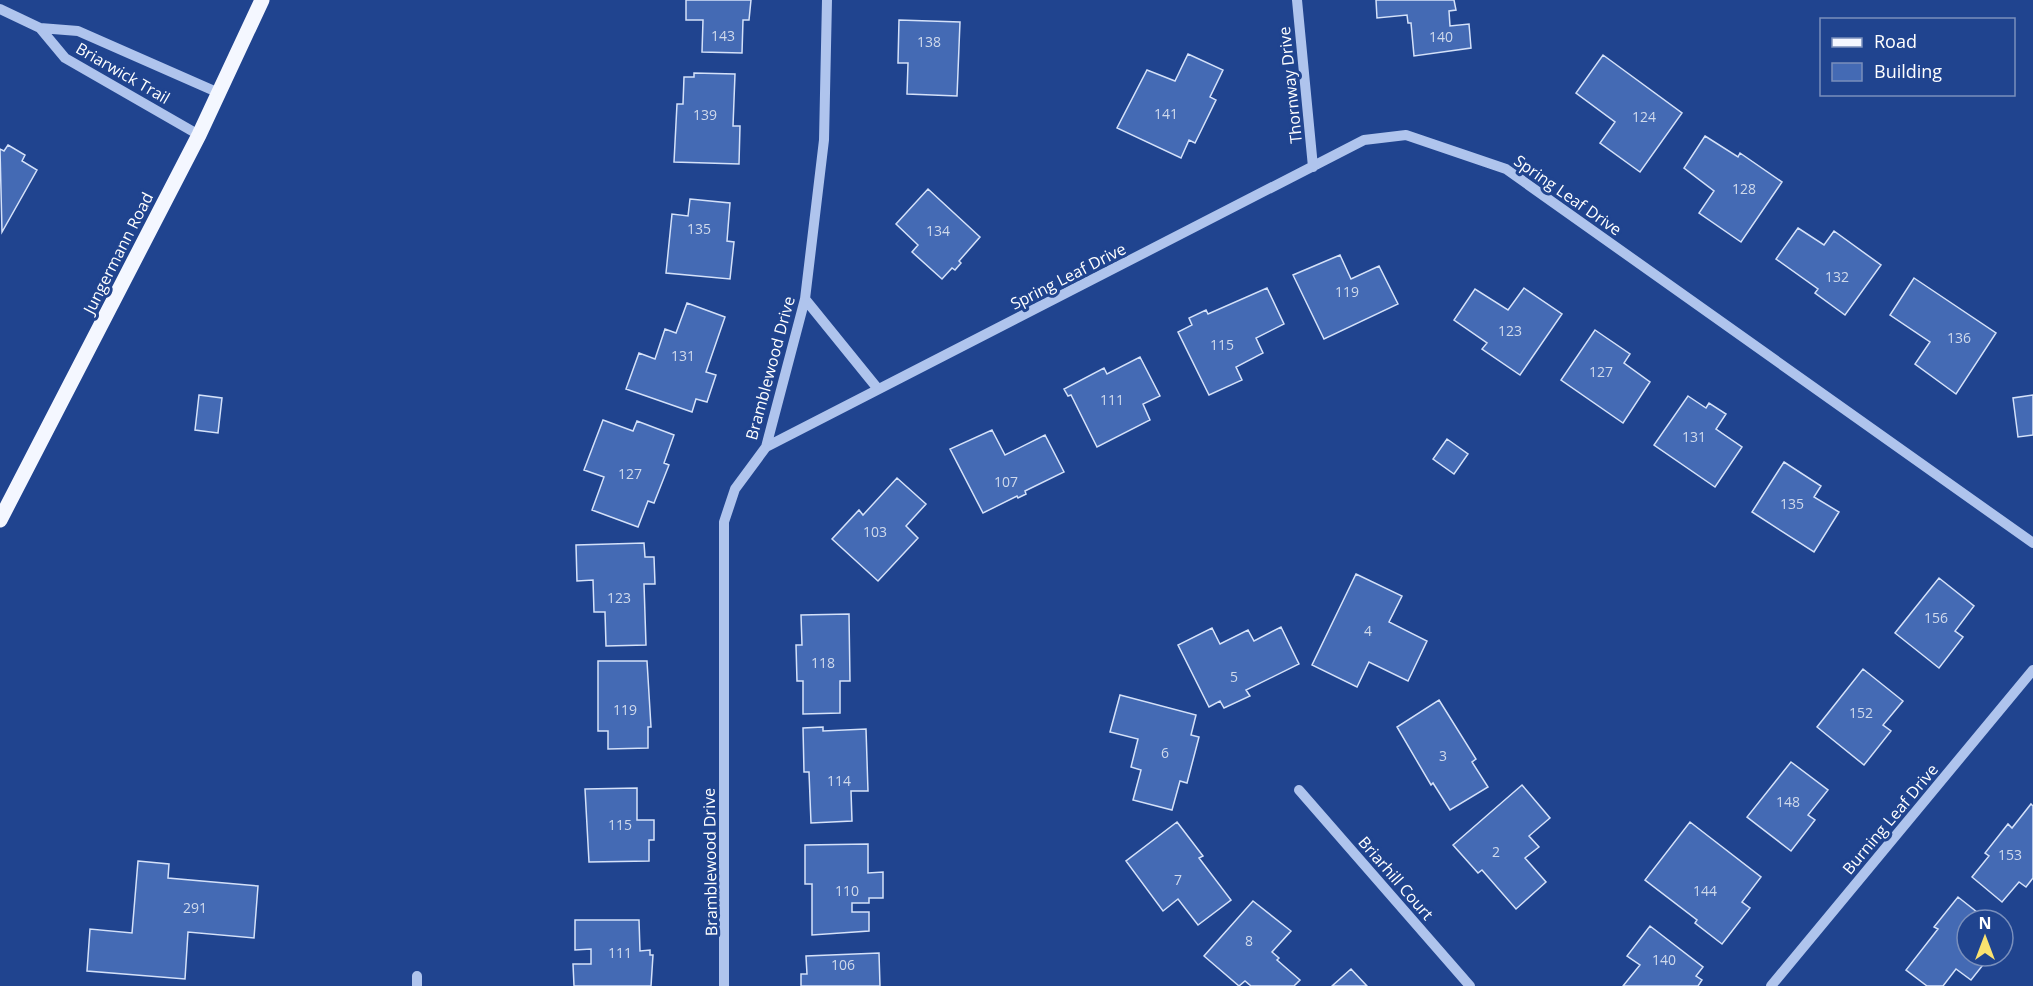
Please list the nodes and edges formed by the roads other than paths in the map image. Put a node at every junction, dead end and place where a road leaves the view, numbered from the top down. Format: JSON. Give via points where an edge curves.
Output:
{"nodes":[{"id":1,"x":262,"y":0,"type":"edge"},
{"id":2,"x":826,"y":0,"type":"edge"},
{"id":3,"x":1297,"y":0,"type":"edge"},
{"id":4,"x":0,"y":9,"type":"edge"},
{"id":5,"x":40,"y":28,"type":"junction"},
{"id":6,"x":219,"y":93,"type":"junction"},
{"id":7,"x":199,"y":135,"type":"junction"},
{"id":8,"x":1314,"y":167,"type":"junction"},
{"id":9,"x":805,"y":299,"type":"junction"},
{"id":10,"x":878,"y":389,"type":"junction"},
{"id":11,"x":766,"y":447,"type":"junction"},
{"id":12,"x":0,"y":520,"type":"edge"},
{"id":13,"x":2033,"y":543,"type":"edge"},
{"id":14,"x":2033,"y":670,"type":"edge"},
{"id":15,"x":1299,"y":790,"type":"dead end"},
{"id":16,"x":724,"y":986,"type":"edge"},
{"id":17,"x":1470,"y":986,"type":"edge"},
{"id":18,"x":1771,"y":986,"type":"edge"}],
"edges":[{"from":1,"to":6,"type":"main road","name":"Jungermann Road"},
{"from":2,"to":9,"type":"street","name":"Bramblewood Drive","via":[[824,140]]},
{"from":3,"to":8,"type":"street","name":"Thornway Drive"},
{"from":4,"to":5,"type":"street","name":"Briarwick Trail"},
{"from":5,"to":6,"type":"street","name":"Briarwick Trail","via":[[78,31]]},
{"from":5,"to":7,"type":"street","name":"Briarwick Trail","via":[[65,58]]},
{"from":6,"to":7,"type":"main road","name":"Jungermann Road"},
{"from":7,"to":12,"type":"main road","name":"Jungermann Road"},
{"from":8,"to":10,"type":"street","name":"Spring Leaf Drive"},
{"from":8,"to":13,"type":"street","name":"Spring Leaf Drive","via":[[1364,140],[1406,135],[1506,169]]},
{"from":9,"to":10,"type":"street"},
{"from":9,"to":11,"type":"street","name":"Bramblewood Drive"},
{"from":10,"to":11,"type":"street","name":"Spring Leaf Drive"},
{"from":11,"to":16,"type":"street","name":"Bramblewood Drive","via":[[735,489],[724,522]]},
{"from":14,"to":18,"type":"street","name":"Burning Leaf Drive"},
{"from":15,"to":17,"type":"street","name":"Briarhill Court"}]}
